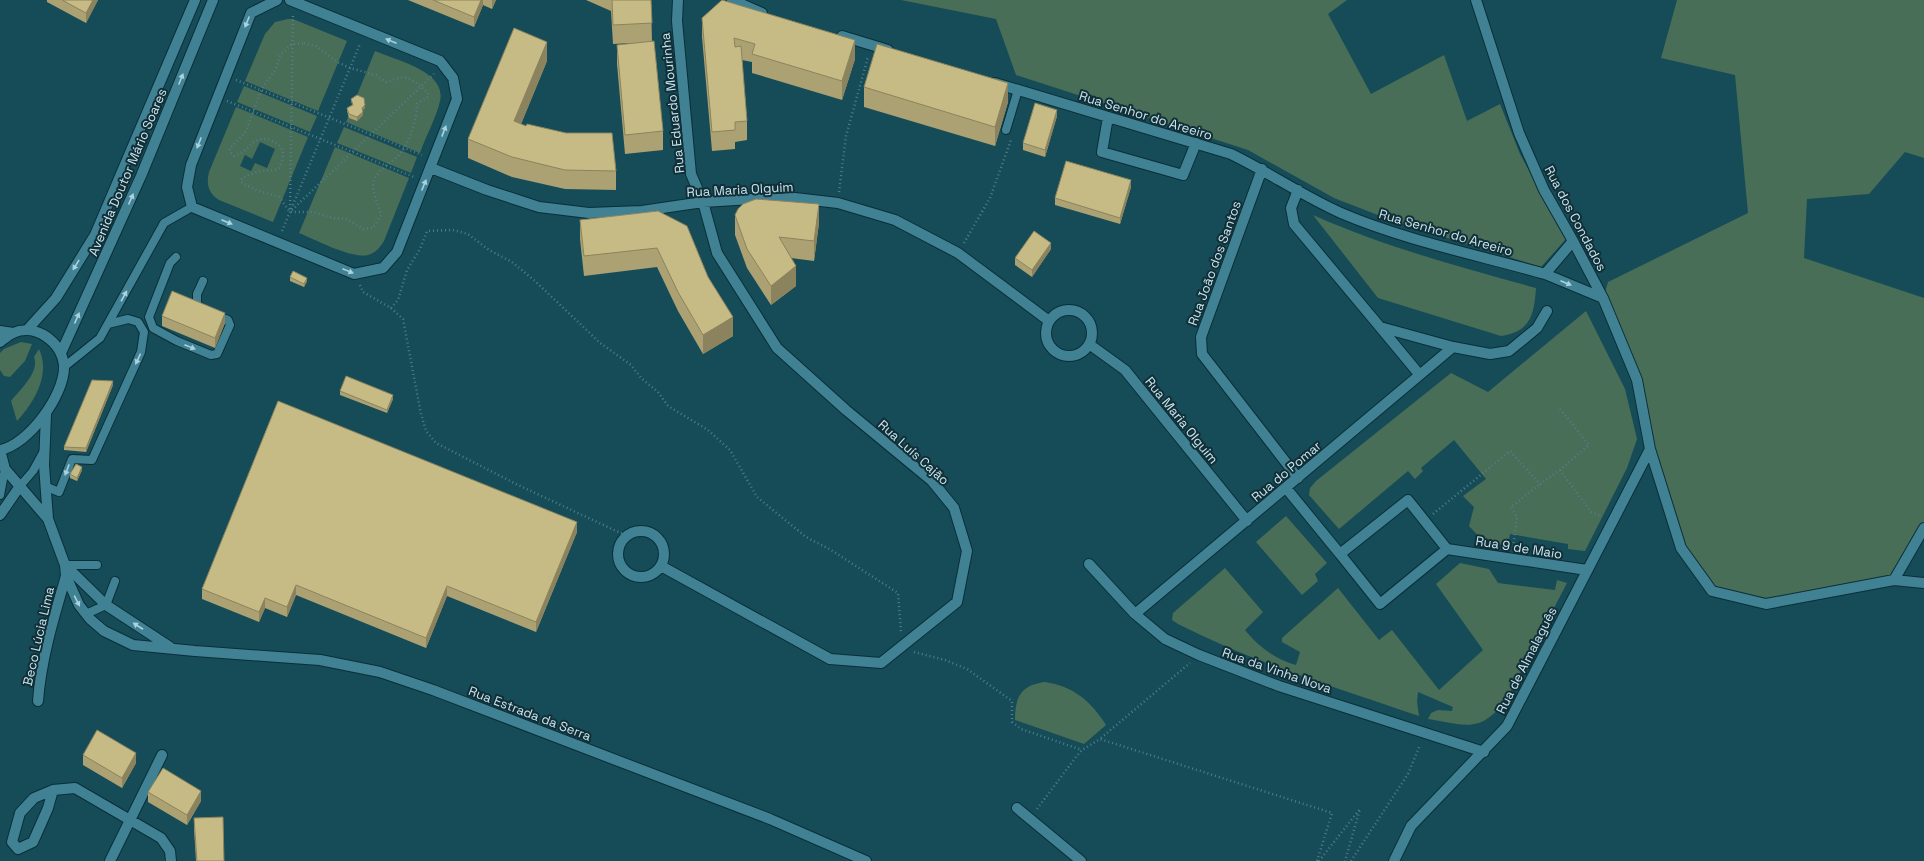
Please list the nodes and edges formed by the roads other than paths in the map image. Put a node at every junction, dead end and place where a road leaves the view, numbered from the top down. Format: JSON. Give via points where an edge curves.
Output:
{"nodes":[{"id":1,"x":195,"y":0,"type":"edge"},
{"id":2,"x":213,"y":0,"type":"edge"},
{"id":3,"x":277,"y":0,"type":"edge"},
{"id":4,"x":678,"y":0,"type":"edge"},
{"id":5,"x":732,"y":0,"type":"edge"},
{"id":6,"x":1476,"y":0,"type":"edge"},
{"id":7,"x":292,"y":1,"type":"edge"},
{"id":8,"x":773,"y":18,"type":"edge"},
{"id":9,"x":834,"y":33,"type":"edge"},
{"id":10,"x":901,"y":54,"type":"edge"},
{"id":11,"x":989,"y":81,"type":"edge"},
{"id":12,"x":1018,"y":90,"type":"junction"},
{"id":13,"x":1108,"y":117,"type":"junction"},
{"id":14,"x":1006,"y":130,"type":"dead end"},
{"id":15,"x":1196,"y":143,"type":"junction"},
{"id":16,"x":432,"y":164,"type":"junction"},
{"id":17,"x":1262,"y":169,"type":"junction"},
{"id":18,"x":1298,"y":190,"type":"junction"},
{"id":19,"x":703,"y":202,"type":"junction"},
{"id":20,"x":192,"y":207,"type":"junction"},
{"id":21,"x":1573,"y":241,"type":"junction"},
{"id":22,"x":176,"y":257,"type":"dead end"},
{"id":23,"x":1545,"y":274,"type":"junction"},
{"id":24,"x":203,"y":281,"type":"dead end"},
{"id":25,"x":1603,"y":298,"type":"junction"},
{"id":26,"x":1547,"y":311,"type":"dead end"},
{"id":27,"x":1049,"y":321,"type":"junction"},
{"id":28,"x":108,"y":324,"type":"junction"},
{"id":29,"x":1380,"y":327,"type":"junction"},
{"id":30,"x":27,"y":330,"type":"junction"},
{"id":31,"x":0,"y":331,"type":"edge"},
{"id":32,"x":13,"y":333,"type":"junction"},
{"id":33,"x":0,"y":342,"type":"edge"},
{"id":34,"x":1088,"y":344,"type":"junction"},
{"id":35,"x":1453,"y":347,"type":"junction"},
{"id":36,"x":61,"y":353,"type":"junction"},
{"id":37,"x":64,"y":367,"type":"junction"},
{"id":38,"x":1419,"y":374,"type":"junction"},
{"id":39,"x":46,"y":414,"type":"junction"},
{"id":40,"x":1650,"y":449,"type":"junction"},
{"id":41,"x":0,"y":450,"type":"edge"},
{"id":42,"x":45,"y":450,"type":"junction"},
{"id":43,"x":4,"y":469,"type":"junction"},
{"id":44,"x":1298,"y":478,"type":"junction"},
{"id":45,"x":20,"y":486,"type":"junction"},
{"id":46,"x":46,"y":487,"type":"junction"},
{"id":47,"x":1286,"y":488,"type":"junction"},
{"id":48,"x":0,"y":495,"type":"edge"},
{"id":49,"x":0,"y":515,"type":"edge"},
{"id":50,"x":48,"y":519,"type":"junction"},
{"id":51,"x":1247,"y":521,"type":"junction"},
{"id":52,"x":1924,"y":528,"type":"edge"},
{"id":53,"x":1448,"y":549,"type":"junction"},
{"id":54,"x":1340,"y":554,"type":"junction"},
{"id":55,"x":1088,"y":564,"type":"dead end"},
{"id":56,"x":64,"y":565,"type":"junction"},
{"id":57,"x":98,"y":565,"type":"dead end"},
{"id":58,"x":661,"y":566,"type":"junction"},
{"id":59,"x":1587,"y":570,"type":"junction"},
{"id":60,"x":66,"y":576,"type":"junction"},
{"id":61,"x":1894,"y":580,"type":"junction"},
{"id":62,"x":115,"y":581,"type":"dead end"},
{"id":63,"x":1924,"y":582,"type":"edge"},
{"id":64,"x":106,"y":605,"type":"junction"},
{"id":65,"x":86,"y":614,"type":"junction"},
{"id":66,"x":1135,"y":614,"type":"junction"},
{"id":67,"x":170,"y":648,"type":"junction"},
{"id":68,"x":38,"y":701,"type":"dead end"},
{"id":69,"x":1484,"y":752,"type":"junction"},
{"id":70,"x":162,"y":755,"type":"dead end"},
{"id":71,"x":53,"y":790,"type":"junction"},
{"id":72,"x":1016,"y":808,"type":"dead end"},
{"id":73,"x":131,"y":820,"type":"junction"},
{"id":74,"x":110,"y":861,"type":"edge"},
{"id":75,"x":171,"y":861,"type":"edge"},
{"id":76,"x":866,"y":861,"type":"edge"},
{"id":77,"x":1081,"y":861,"type":"edge"},
{"id":78,"x":1394,"y":861,"type":"edge"}],
"edges":[{"from":1,"to":30,"type":"street","name":"Avenida Doutor Mário Soares","one_way":true,"via":[[95,235],[56,298]]},
{"from":36,"to":2,"type":"street","name":"Avenida Doutor Mário Soares","one_way":true,"via":[[141,176]]},
{"from":3,"to":20,"type":"street","one_way":true,"via":[[251,13],[225,75],[190,165],[187,187]]},
{"from":4,"to":19,"type":"street","name":"Rua Eduardo Mourinha","via":[[677,22],[691,174]]},
{"from":5,"to":8,"type":"street"},
{"from":6,"to":21,"type":"street","name":"Rua dos Condados","via":[[1519,133],[1544,190]]},
{"from":16,"to":7,"type":"street","one_way":true,"via":[[456,99],[453,78],[440,61]]},
{"from":9,"to":10,"type":"street"},
{"from":11,"to":12,"type":"street","name":"Rua Senhor do Areeiro"},
{"from":12,"to":13,"type":"street","name":"Rua Senhor do Areeiro"},
{"from":12,"to":14,"type":"lane"},
{"from":13,"to":15,"type":"street","name":"Rua Senhor do Areeiro"},
{"from":13,"to":15,"type":"street","via":[[1102,152],[1146,166],[1183,176]]},
{"from":15,"to":17,"type":"street","name":"Rua Senhor do Areeiro","via":[[1231,154]]},
{"from":16,"to":19,"type":"street","name":"Rua Maria Olguim","via":[[487,190],[539,206],[590,213],[642,210]]},
{"from":20,"to":16,"type":"street","one_way":true,"via":[[354,274],[383,268],[398,252]]},
{"from":17,"to":18,"type":"street","name":"Rua Senhor do Areeiro"},
{"from":17,"to":44,"type":"street","name":"Rua João dos Santos","via":[[1201,337],[1202,354]]},
{"from":18,"to":23,"type":"street","name":"Rua Senhor do Areeiro","via":[[1340,212],[1379,228]]},
{"from":18,"to":29,"type":"street","via":[[1291,208],[1294,224]]},
{"from":19,"to":27,"type":"street","name":"Rua Maria Olguim","via":[[786,197],[838,204],[895,220],[958,253]]},
{"from":19,"to":58,"type":"street","name":"Rua Luís Cajão","via":[[717,253],[777,348],[846,410],[932,481],[954,508],[966,551],[957,602],[881,663],[830,659]]},
{"from":28,"to":20,"type":"lane","one_way":true,"via":[[164,223]]},
{"from":21,"to":23,"type":"street"},
{"from":21,"to":25,"type":"street","name":"Rua dos Condados"},
{"from":22,"to":24,"type":"lane","one_way":true,"via":[[170,263],[149,317],[153,328],[211,355],[217,354],[230,325],[228,320],[201,309],[197,304],[197,294]]},
{"from":23,"to":25,"type":"street","name":"Rua Senhor do Areeiro","one_way":true},
{"from":25,"to":40,"type":"street","name":"Rua dos Condados","via":[[1637,380]]},
{"from":26,"to":35,"type":"street","via":[[1538,328],[1508,352],[1490,354]]},
{"from":27,"to":34,"type":"street","via":[[1063,310],[1080,313],[1091,327],[1092,336]]},
{"from":27,"to":34,"type":"street","via":[[1046,338],[1050,347],[1057,352],[1066,356],[1074,355],[1083,351]]},
{"from":28,"to":37,"type":"lane","via":[[100,338]]},
{"from":28,"to":46,"type":"lane","one_way":true,"via":[[128,319],[138,322],[144,332],[141,352],[92,460],[72,459],[59,492]]},
{"from":29,"to":35,"type":"street"},
{"from":29,"to":38,"type":"street"},
{"from":30,"to":32,"type":"street"},
{"from":30,"to":36,"type":"street","via":[[41,333],[53,341]]},
{"from":31,"to":32,"type":"street"},
{"from":32,"to":33,"type":"street"},
{"from":34,"to":51,"type":"street","name":"Rua Maria Olguim","via":[[1125,370]]},
{"from":35,"to":38,"type":"street","name":"Rua do Pomar"},
{"from":36,"to":37,"type":"street"},
{"from":37,"to":39,"type":"street"},
{"from":38,"to":44,"type":"street","name":"Rua do Pomar"},
{"from":39,"to":41,"type":"street","via":[[20,441],[8,449]]},
{"from":39,"to":42,"type":"street"},
{"from":40,"to":59,"type":"street","name":"Rua de Almalaguês"},
{"from":40,"to":61,"type":"street","name":"Rua dos Condados","via":[[1681,548],[1712,591],[1766,604]]},
{"from":41,"to":43,"type":"street"},
{"from":42,"to":45,"type":"lane","via":[[33,471]]},
{"from":42,"to":46,"type":"street"},
{"from":43,"to":45,"type":"street"},
{"from":43,"to":48,"type":"lane"},
{"from":44,"to":47,"type":"street","name":"Rua do Pomar"},
{"from":45,"to":49,"type":"street"},
{"from":45,"to":50,"type":"street"},
{"from":46,"to":50,"type":"street"},
{"from":47,"to":51,"type":"street","name":"Rua do Pomar"},
{"from":47,"to":54,"type":"street"},
{"from":50,"to":56,"type":"street","name":"Rua Estrada da Serra"},
{"from":51,"to":66,"type":"street","name":"Rua do Pomar"},
{"from":52,"to":61,"type":"street"},
{"from":53,"to":54,"type":"street","via":[[1408,500]]},
{"from":53,"to":54,"type":"street","via":[[1380,604]]},
{"from":53,"to":59,"type":"street","name":"Rua 9 de Maio"},
{"from":55,"to":66,"type":"street","name":"Rua da Vinha Nova"},
{"from":56,"to":57,"type":"lane"},
{"from":56,"to":60,"type":"street","name":"Rua Estrada da Serra"},
{"from":56,"to":64,"type":"street","name":"Rua Estrada da Serra"},
{"from":58,"to":58,"type":"street","via":[[664,548],[656,537],[645,532],[636,532],[627,536],[621,543],[619,560],[623,568],[634,576],[647,577]]},
{"from":59,"to":69,"type":"street","name":"Rua de Almalaguês","via":[[1507,726]]},
{"from":60,"to":65,"type":"street","name":"Rua Estrada da Serra","one_way":true,"via":[[79,605]]},
{"from":60,"to":68,"type":"street","name":"Beco Lúcia Lima","via":[[50,634],[39,684]]},
{"from":61,"to":63,"type":"street","name":"Rua dos Condados"},
{"from":62,"to":64,"type":"lane"},
{"from":64,"to":65,"type":"lane"},
{"from":67,"to":64,"type":"street","name":"Rua Estrada da Serra","one_way":true},
{"from":65,"to":67,"type":"street","name":"Rua Estrada da Serra","via":[[104,631],[133,645]]},
{"from":66,"to":69,"type":"street","name":"Rua da Vinha Nova","via":[[1165,639],[1199,655],[1279,686]]},
{"from":67,"to":76,"type":"street","name":"Rua Estrada da Serra","via":[[320,660],[380,672],[770,819]]},
{"from":69,"to":78,"type":"street","name":"Rua de Almalaguês","via":[[1411,826]]},
{"from":70,"to":73,"type":"street"},
{"from":71,"to":71,"type":"street","via":[[34,798],[20,813],[12,842],[18,849],[33,842]]},
{"from":71,"to":73,"type":"street","via":[[75,788]]},
{"from":72,"to":77,"type":"street"},
{"from":73,"to":74,"type":"street"},
{"from":73,"to":75,"type":"street","via":[[161,838],[170,852]]}]}
